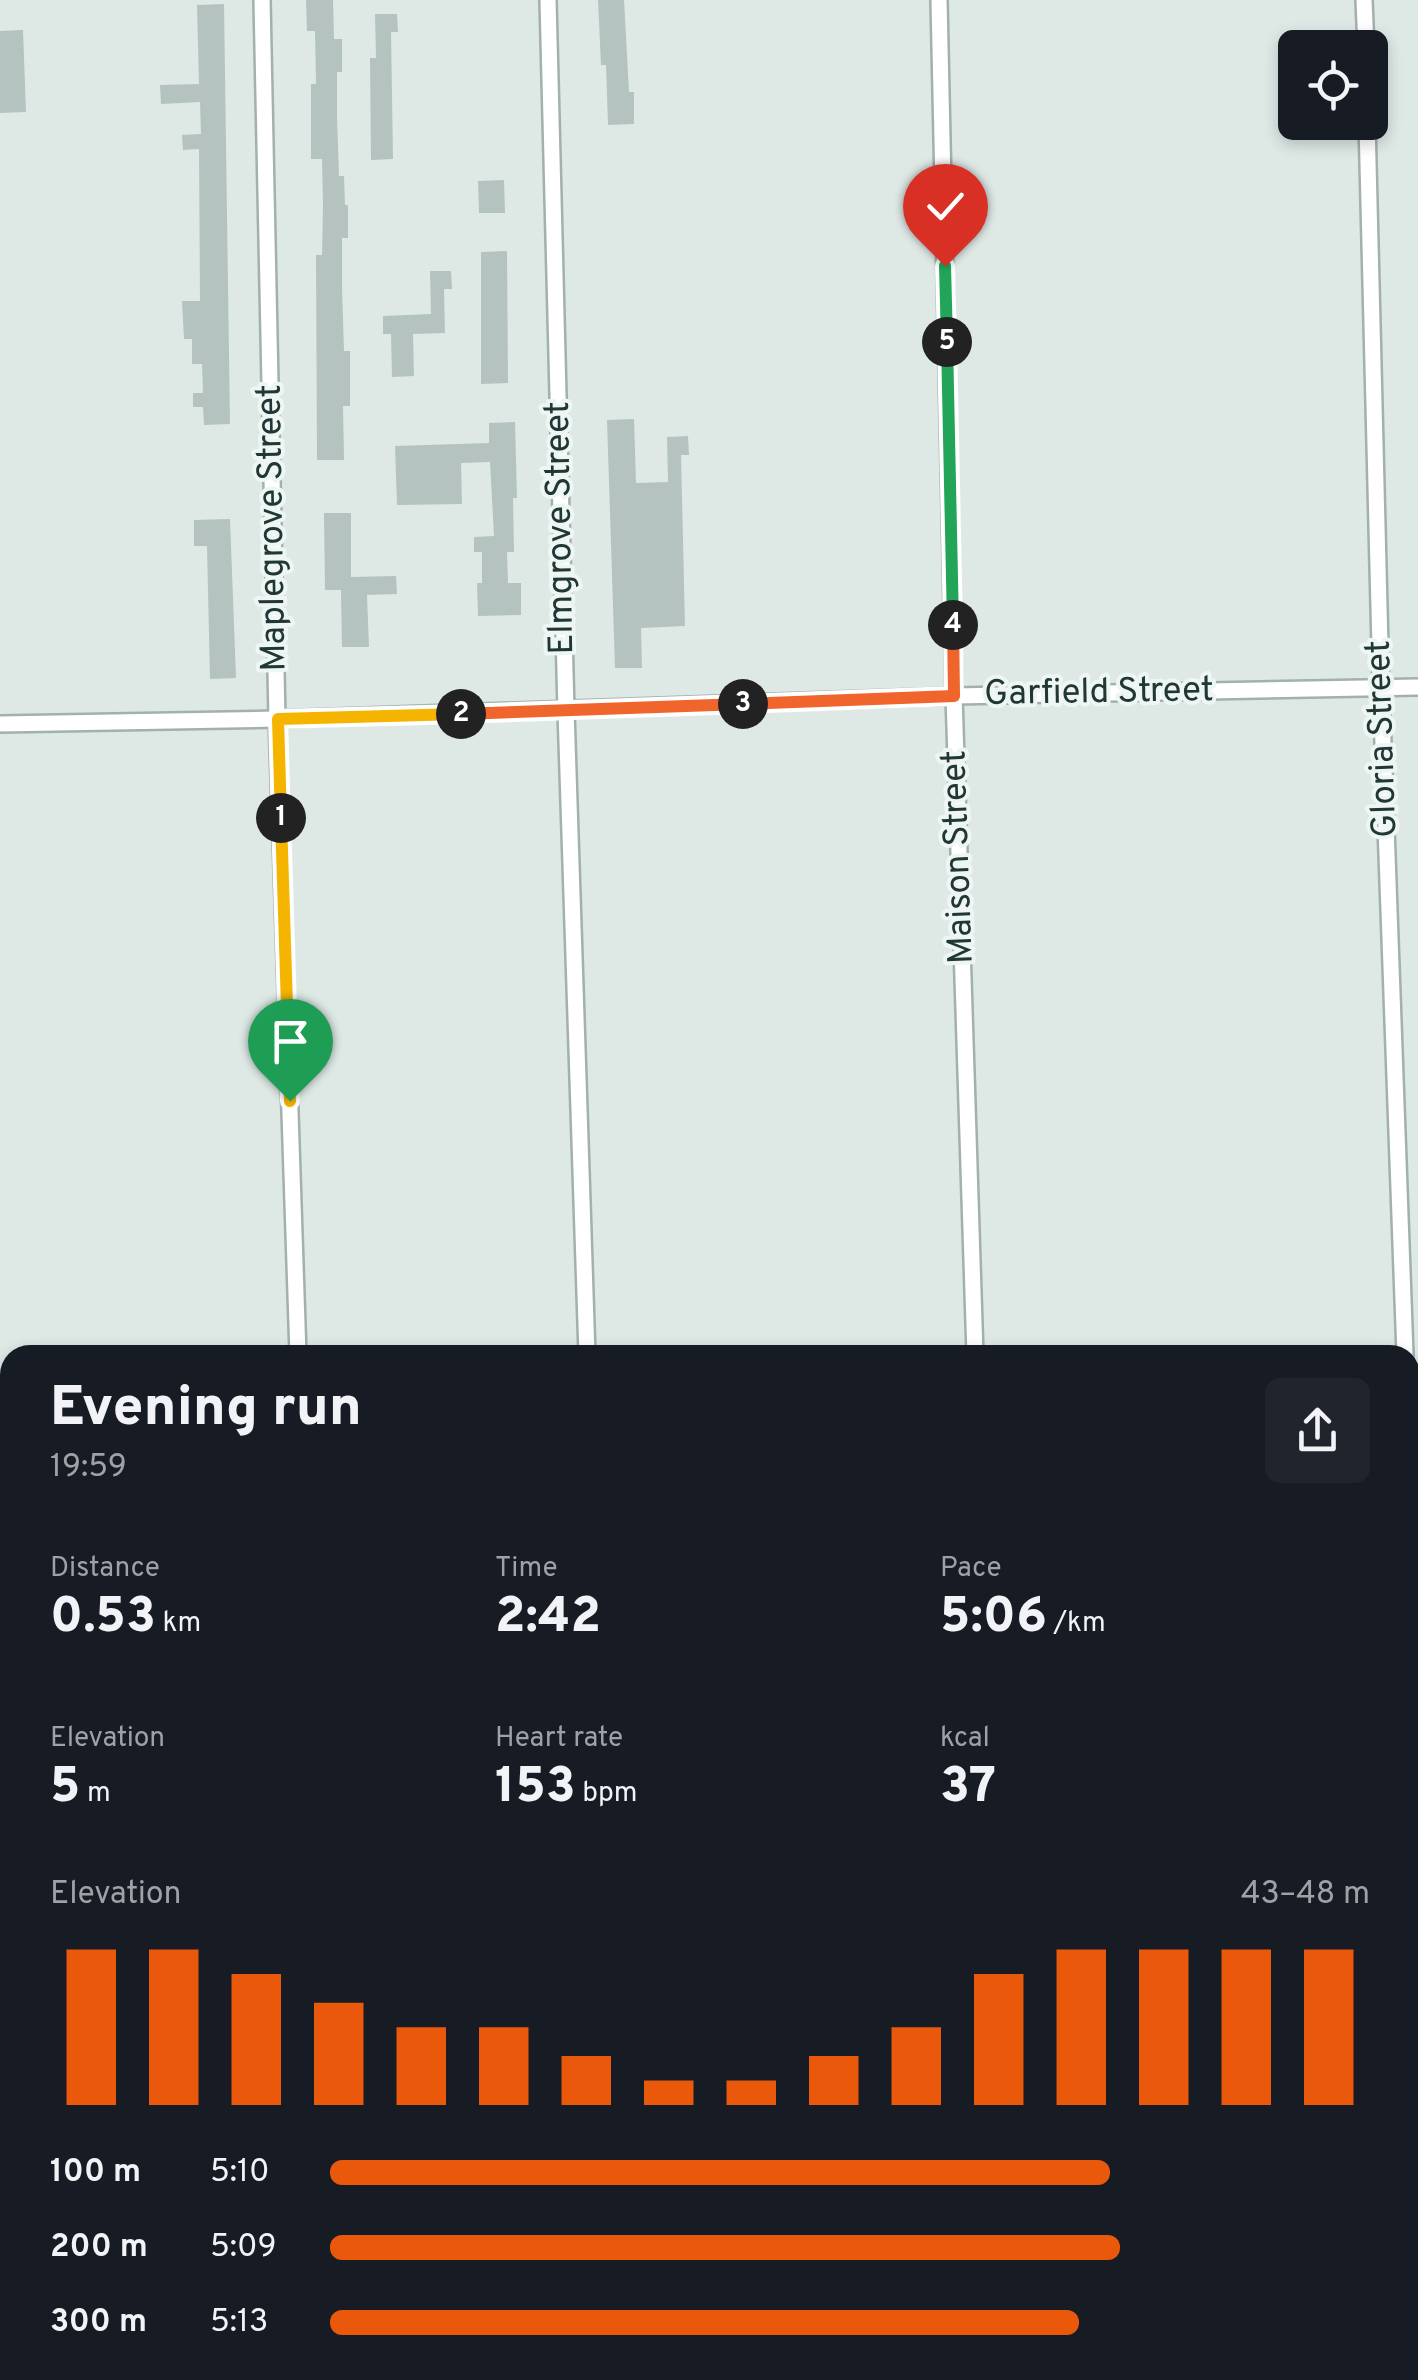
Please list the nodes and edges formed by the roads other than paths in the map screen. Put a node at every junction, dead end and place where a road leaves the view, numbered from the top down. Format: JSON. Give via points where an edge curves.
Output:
{"nodes":[{"id":1,"x":262,"y":0,"type":"edge"},
{"id":2,"x":548,"y":0,"type":"edge"},
{"id":3,"x":939,"y":0,"type":"edge"},
{"id":4,"x":1364,"y":0,"type":"edge"},
{"id":5,"x":1365,"y":30,"type":"edge"},
{"id":6,"x":1367,"y":140,"type":"edge"},
{"id":7,"x":1418,"y":687,"type":"edge"},
{"id":8,"x":1381,"y":688,"type":"junction"},
{"id":9,"x":954,"y":696,"type":"junction"},
{"id":10,"x":566,"y":710,"type":"junction"},
{"id":11,"x":278,"y":719,"type":"junction"},
{"id":12,"x":0,"y":724,"type":"edge"},
{"id":13,"x":298,"y":1345,"type":"edge"},
{"id":14,"x":588,"y":1345,"type":"edge"},
{"id":15,"x":975,"y":1345,"type":"edge"},
{"id":16,"x":1405,"y":1345,"type":"edge"}],
"edges":[{"from":1,"to":11,"type":"street","name":"Maplegrove Street"},
{"from":2,"to":10,"type":"street","name":"Elmgrove Street"},
{"from":3,"to":9,"type":"street","name":"Maison Street"},
{"from":4,"to":5,"type":"street"},
{"from":6,"to":8,"type":"street","name":"Gloria Street"},
{"from":7,"to":8,"type":"street","name":"Garfield Street"},
{"from":8,"to":9,"type":"street","name":"Garfield Street"},
{"from":8,"to":16,"type":"street","name":"Gloria Street"},
{"from":9,"to":10,"type":"street","name":"Garfield Street"},
{"from":9,"to":15,"type":"street","name":"Maison Street"},
{"from":10,"to":11,"type":"street","name":"Garfield Street"},
{"from":10,"to":14,"type":"street","name":"Elmgrove Street"},
{"from":11,"to":12,"type":"street","name":"Garfield Street"},
{"from":11,"to":13,"type":"street","name":"Maplegrove Street"}]}
